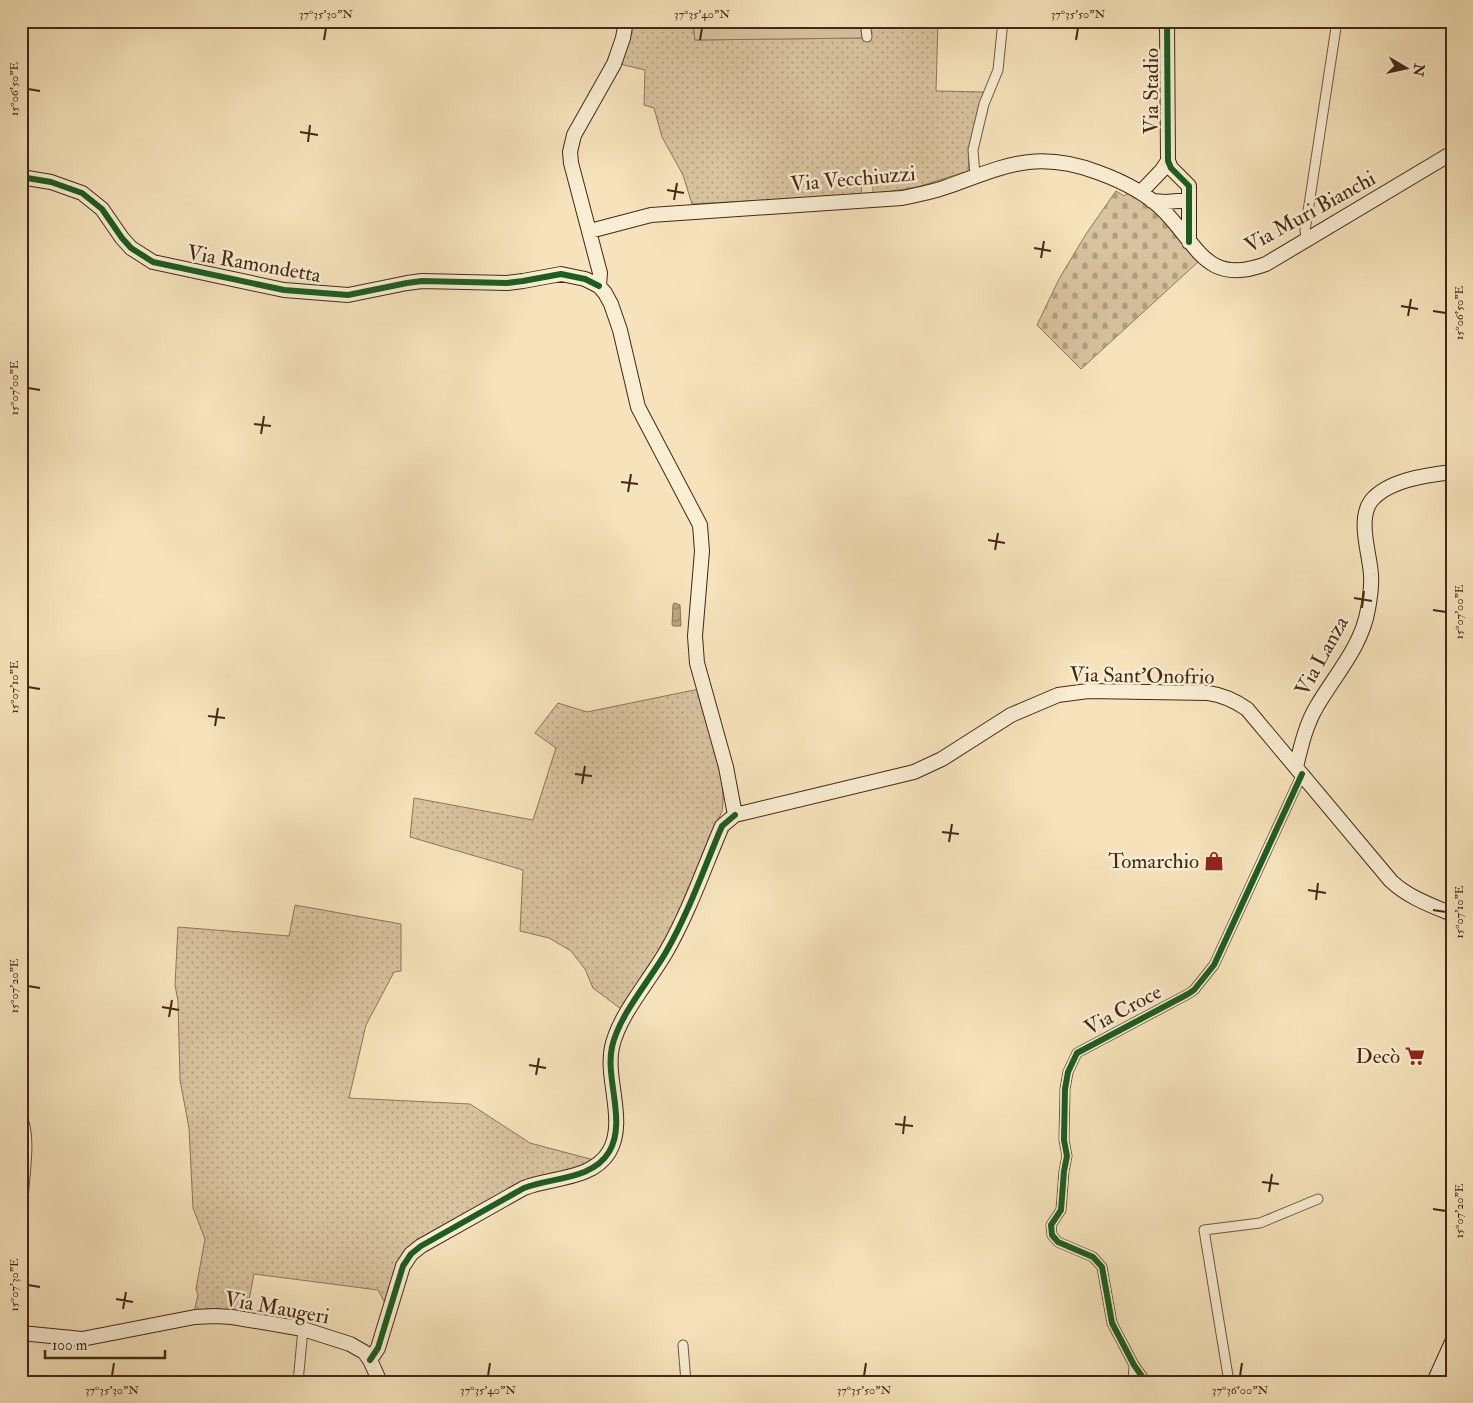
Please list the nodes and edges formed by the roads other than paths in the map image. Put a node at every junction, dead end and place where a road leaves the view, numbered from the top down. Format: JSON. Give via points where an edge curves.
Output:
{"nodes":[{"id":1,"x":626,"y":21,"type":"edge"},
{"id":2,"x":865,"y":21,"type":"edge"},
{"id":3,"x":1003,"y":21,"type":"edge"},
{"id":4,"x":1167,"y":21,"type":"edge"},
{"id":5,"x":1337,"y":21,"type":"edge"},
{"id":6,"x":867,"y":37,"type":"dead end"},
{"id":7,"x":1452,"y":153,"type":"edge"},
{"id":8,"x":1168,"y":161,"type":"junction"},
{"id":9,"x":975,"y":175,"type":"junction"},
{"id":10,"x":21,"y":177,"type":"edge"},
{"id":11,"x":1146,"y":197,"type":"junction"},
{"id":12,"x":1189,"y":200,"type":"junction"},
{"id":13,"x":590,"y":231,"type":"junction"},
{"id":14,"x":1307,"y":240,"type":"junction"},
{"id":15,"x":1188,"y":242,"type":"junction"},
{"id":16,"x":599,"y":286,"type":"junction"},
{"id":17,"x":1452,"y":472,"type":"edge"},
{"id":18,"x":1299,"y":770,"type":"junction"},
{"id":19,"x":735,"y":816,"type":"junction"},
{"id":20,"x":1452,"y":914,"type":"edge"},
{"id":21,"x":21,"y":1115,"type":"edge"},
{"id":22,"x":1318,"y":1199,"type":"dead end"},
{"id":23,"x":21,"y":1214,"type":"edge"},
{"id":24,"x":304,"y":1329,"type":"junction"},
{"id":25,"x":21,"y":1333,"type":"edge"},
{"id":26,"x":1452,"y":1342,"type":"edge"},
{"id":27,"x":683,"y":1346,"type":"dead end"},
{"id":28,"x":370,"y":1360,"type":"junction"},
{"id":29,"x":1134,"y":1365,"type":"junction"},
{"id":30,"x":298,"y":1382,"type":"edge"},
{"id":31,"x":380,"y":1382,"type":"edge"},
{"id":32,"x":686,"y":1382,"type":"edge"},
{"id":33,"x":1133,"y":1382,"type":"edge"},
{"id":34,"x":1146,"y":1382,"type":"edge"},
{"id":35,"x":1229,"y":1382,"type":"edge"},
{"id":36,"x":1434,"y":1382,"type":"edge"}],
"edges":[{"from":1,"to":13,"type":"main road","via":[[614,64],[570,144],[571,162]]},
{"from":2,"to":6,"type":"street"},
{"from":3,"to":9,"type":"street","via":[[998,70],[982,112],[973,150]]},
{"from":4,"to":8,"type":"main road","name":"Via Stadio"},
{"from":5,"to":14,"type":"street","via":[[1305,231]]},
{"from":7,"to":14,"type":"main road","name":"Via Muri Bianchi"},
{"from":8,"to":11,"type":"main road"},
{"from":8,"to":12,"type":"main road","via":[[1189,186]]},
{"from":9,"to":11,"type":"main road","name":"Via Vecchiuzzi","via":[[1016,163],[1036,160],[1060,162],[1097,172]]},
{"from":9,"to":13,"type":"main road","name":"Via Vecchiuzzi","via":[[937,190],[902,198],[659,214]]},
{"from":10,"to":16,"type":"main road","name":"Via Ramondetta","via":[[82,192],[102,209],[131,248],[154,262],[284,290],[348,295],[422,281],[507,283],[561,274]]},
{"from":11,"to":12,"type":"main road","via":[[1166,202]]},
{"from":11,"to":15,"type":"main road","name":"Via Muri Bianchi","via":[[1165,212]]},
{"from":12,"to":15,"type":"main road"},
{"from":13,"to":16,"type":"main road","via":[[600,273]]},
{"from":14,"to":15,"type":"main road","name":"Via Muri Bianchi","via":[[1266,264],[1235,271],[1218,267]]},
{"from":16,"to":19,"type":"main road","via":[[611,304],[620,330],[638,407],[700,525],[702,551],[695,636],[697,663],[726,768]]},
{"from":17,"to":18,"type":"main road","name":"Via Lanza","via":[[1418,477],[1388,488],[1371,502],[1364,525],[1371,576],[1368,612],[1354,648],[1315,708],[1306,729]]},
{"from":18,"to":19,"type":"main road","name":"Via Sant'Onofrio","via":[[1247,709],[1222,695],[1088,691],[1058,695],[1034,704],[914,772]]},
{"from":18,"to":20,"type":"main road","name":"Via Sant'Onofrio","via":[[1390,881],[1411,897]]},
{"from":18,"to":29,"type":"street","name":"Via Croce","via":[[1214,965],[1188,994],[1078,1053],[1068,1072],[1064,1140],[1067,1156],[1061,1210],[1051,1225],[1052,1235],[1058,1242],[1094,1257],[1102,1267],[1112,1323]]},
{"from":19,"to":28,"type":"main road","via":[[722,826],[680,927],[614,1037],[611,1052],[616,1124],[609,1152],[584,1173],[524,1188],[411,1254],[403,1266],[378,1348]]},
{"from":21,"to":23,"type":"street","via":[[26,1146]]},
{"from":22,"to":35,"type":"street","via":[[1260,1223],[1204,1230]]},
{"from":24,"to":25,"type":"main road","name":"Via Maugeri","via":[[215,1316],[82,1339]]},
{"from":24,"to":28,"type":"main road","name":"Via Maugeri","via":[[350,1344]]},
{"from":24,"to":30,"type":"street"},
{"from":26,"to":36,"type":"main road"},
{"from":27,"to":32,"type":"street"},
{"from":28,"to":31,"type":"main road"},
{"from":29,"to":33,"type":"street"},
{"from":29,"to":34,"type":"street","name":"Via Croce"}]}
